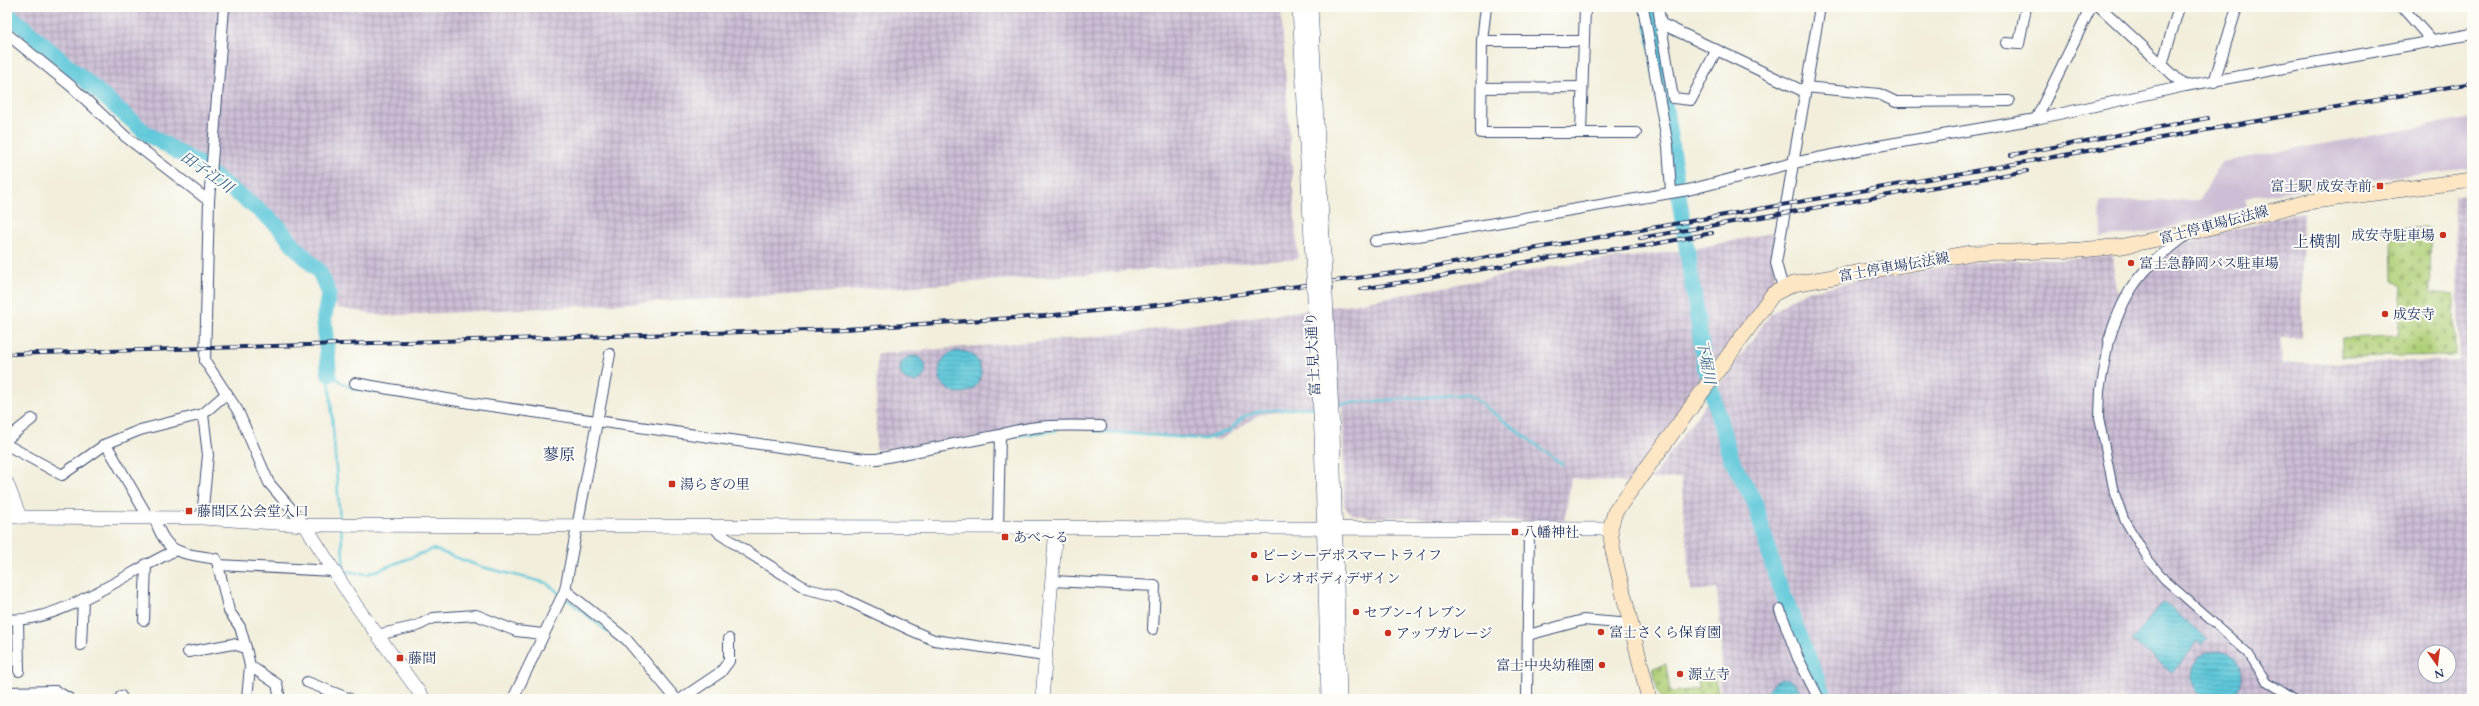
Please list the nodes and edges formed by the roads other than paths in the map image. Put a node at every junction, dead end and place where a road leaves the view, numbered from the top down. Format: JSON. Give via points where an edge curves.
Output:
{"nodes":[{"id":1,"x":224,"y":7,"type":"edge"},
{"id":2,"x":1299,"y":7,"type":"edge"},
{"id":3,"x":1310,"y":7,"type":"edge"},
{"id":4,"x":1486,"y":7,"type":"edge"},
{"id":5,"x":1584,"y":7,"type":"edge"},
{"id":6,"x":1643,"y":7,"type":"edge"},
{"id":7,"x":1658,"y":7,"type":"edge"},
{"id":8,"x":1820,"y":7,"type":"edge"},
{"id":9,"x":2026,"y":7,"type":"edge"},
{"id":10,"x":2091,"y":7,"type":"edge"},
{"id":11,"x":2100,"y":7,"type":"edge"},
{"id":12,"x":2180,"y":7,"type":"edge"},
{"id":13,"x":2237,"y":7,"type":"edge"},
{"id":14,"x":2402,"y":7,"type":"edge"},
{"id":15,"x":1660,"y":23,"type":"junction"},
{"id":16,"x":7,"y":34,"type":"edge"},
{"id":17,"x":2472,"y":34,"type":"edge"},
{"id":18,"x":1482,"y":41,"type":"junction"},
{"id":19,"x":1582,"y":41,"type":"junction"},
{"id":20,"x":2433,"y":42,"type":"junction"},
{"id":21,"x":2006,"y":43,"type":"dead end"},
{"id":22,"x":1716,"y":51,"type":"junction"},
{"id":23,"x":2162,"y":65,"type":"junction"},
{"id":24,"x":2214,"y":82,"type":"junction"},
{"id":25,"x":2185,"y":86,"type":"junction"},
{"id":26,"x":1582,"y":87,"type":"junction"},
{"id":27,"x":1482,"y":88,"type":"junction"},
{"id":28,"x":1805,"y":90,"type":"junction"},
{"id":29,"x":2009,"y":101,"type":"dead end"},
{"id":30,"x":2036,"y":119,"type":"junction"},
{"id":31,"x":1581,"y":133,"type":"junction"},
{"id":32,"x":1636,"y":133,"type":"dead end"},
{"id":33,"x":1793,"y":163,"type":"junction"},
{"id":34,"x":2472,"y":180,"type":"edge"},
{"id":35,"x":1672,"y":192,"type":"junction"},
{"id":36,"x":209,"y":201,"type":"junction"},
{"id":37,"x":2192,"y":232,"type":"junction"},
{"id":38,"x":1375,"y":241,"type":"dead end"},
{"id":39,"x":1783,"y":288,"type":"junction"},
{"id":40,"x":2109,"y":340,"type":"joint"},
{"id":41,"x":610,"y":354,"type":"dead end"},
{"id":42,"x":355,"y":384,"type":"dead end"},
{"id":43,"x":227,"y":393,"type":"junction"},
{"id":44,"x":203,"y":414,"type":"junction"},
{"id":45,"x":32,"y":419,"type":"dead end"},
{"id":46,"x":597,"y":420,"type":"junction"},
{"id":47,"x":1101,"y":426,"type":"dead end"},
{"id":48,"x":1327,"y":432,"type":"junction"},
{"id":49,"x":1000,"y":435,"type":"junction"},
{"id":50,"x":7,"y":439,"type":"edge"},
{"id":51,"x":7,"y":444,"type":"edge"},
{"id":52,"x":106,"y":444,"type":"junction"},
{"id":53,"x":7,"y":483,"type":"edge"},
{"id":54,"x":13,"y":517,"type":"edge"},
{"id":55,"x":151,"y":517,"type":"junction"},
{"id":56,"x":202,"y":518,"type":"junction"},
{"id":57,"x":305,"y":525,"type":"junction"},
{"id":58,"x":576,"y":527,"type":"junction"},
{"id":59,"x":716,"y":528,"type":"junction"},
{"id":60,"x":998,"y":528,"type":"junction"},
{"id":61,"x":1329,"y":528,"type":"junction"},
{"id":62,"x":1529,"y":528,"type":"junction"},
{"id":63,"x":1056,"y":529,"type":"junction"},
{"id":64,"x":1610,"y":529,"type":"junction"},
{"id":65,"x":174,"y":551,"type":"junction"},
{"id":66,"x":146,"y":564,"type":"junction"},
{"id":67,"x":218,"y":565,"type":"junction"},
{"id":68,"x":334,"y":571,"type":"junction"},
{"id":69,"x":1052,"y":580,"type":"junction"},
{"id":70,"x":563,"y":593,"type":"junction"},
{"id":71,"x":83,"y":599,"type":"junction"},
{"id":72,"x":1780,"y":610,"type":"dead end"},
{"id":73,"x":7,"y":619,"type":"edge"},
{"id":74,"x":18,"y":620,"type":"junction"},
{"id":75,"x":144,"y":620,"type":"dead end"},
{"id":76,"x":1631,"y":624,"type":"junction"},
{"id":77,"x":1153,"y":629,"type":"dead end"},
{"id":78,"x":543,"y":634,"type":"junction"},
{"id":79,"x":377,"y":635,"type":"junction"},
{"id":80,"x":1528,"y":635,"type":"junction"},
{"id":81,"x":729,"y":639,"type":"dead end"},
{"id":82,"x":81,"y":645,"type":"dead end"},
{"id":83,"x":246,"y":648,"type":"junction"},
{"id":84,"x":188,"y":652,"type":"dead end"},
{"id":85,"x":1045,"y":656,"type":"junction"},
{"id":86,"x":250,"y":666,"type":"junction"},
{"id":87,"x":19,"y":671,"type":"dead end"},
{"id":88,"x":307,"y":682,"type":"dead end"},
{"id":89,"x":9,"y":694,"type":"edge"},
{"id":90,"x":70,"y":699,"type":"edge"},
{"id":91,"x":247,"y":699,"type":"edge"},
{"id":92,"x":280,"y":699,"type":"edge"},
{"id":93,"x":350,"y":699,"type":"edge"},
{"id":94,"x":424,"y":699,"type":"edge"},
{"id":95,"x":513,"y":699,"type":"edge"},
{"id":96,"x":676,"y":699,"type":"edge"},
{"id":97,"x":681,"y":699,"type":"edge"},
{"id":98,"x":1042,"y":699,"type":"edge"},
{"id":99,"x":1328,"y":699,"type":"edge"},
{"id":100,"x":1340,"y":699,"type":"edge"},
{"id":101,"x":1527,"y":699,"type":"edge"},
{"id":102,"x":1648,"y":699,"type":"edge"},
{"id":103,"x":1819,"y":699,"type":"edge"},
{"id":104,"x":2294,"y":699,"type":"edge"}],
"edges":[{"from":1,"to":36,"type":"street"},
{"from":2,"to":48,"type":"street","name":"富士見大通り","bridge":true},
{"from":3,"to":48,"type":"street","name":"富士見大通り","bridge":true},
{"from":4,"to":18,"type":"street"},
{"from":5,"to":19,"type":"street"},
{"from":6,"to":35,"type":"street","via":[[1668,146]]},
{"from":7,"to":15,"type":"street"},
{"from":8,"to":28,"type":"street"},
{"from":9,"to":21,"type":"street","via":[[2019,44]]},
{"from":10,"to":30,"type":"street"},
{"from":11,"to":23,"type":"street"},
{"from":12,"to":23,"type":"street"},
{"from":13,"to":24,"type":"street"},
{"from":14,"to":20,"type":"street"},
{"from":15,"to":22,"type":"street"},
{"from":15,"to":22,"type":"street","via":[[1673,98],[1691,100]]},
{"from":16,"to":36,"type":"street","via":[[71,86],[126,137]]},
{"from":17,"to":20,"type":"street"},
{"from":18,"to":19,"type":"street"},
{"from":18,"to":27,"type":"street"},
{"from":19,"to":26,"type":"street"},
{"from":20,"to":24,"type":"street"},
{"from":22,"to":28,"type":"street"},
{"from":23,"to":25,"type":"street"},
{"from":24,"to":25,"type":"street"},
{"from":25,"to":30,"type":"street"},
{"from":26,"to":27,"type":"street"},
{"from":26,"to":31,"type":"street"},
{"from":27,"to":31,"type":"street","via":[[1481,132]]},
{"from":28,"to":29,"type":"street","via":[[1879,94],[1896,102]]},
{"from":28,"to":33,"type":"street"},
{"from":30,"to":33,"type":"street"},
{"from":31,"to":32,"type":"street"},
{"from":33,"to":35,"type":"street"},
{"from":33,"to":39,"type":"street","via":[[1776,263]]},
{"from":34,"to":37,"type":"main road","name":"富士停車場伝法線","via":[[2307,202]]},
{"from":35,"to":38,"type":"street","via":[[1425,235]]},
{"from":36,"to":43,"type":"street","via":[[205,361]]},
{"from":37,"to":39,"type":"main road","name":"富士停車場伝法線","via":[[2153,241],[2095,248],[1971,253]]},
{"from":37,"to":40,"type":"street","via":[[2142,272],[2126,295]]},
{"from":39,"to":64,"type":"main road","name":"富士停車場伝法線","via":[[1773,294],[1615,512]]},
{"from":40,"to":104,"type":"street","via":[[2100,391],[2099,417],[2113,488],[2124,519],[2148,559],[2164,579],[2248,653],[2266,681]]},
{"from":41,"to":46,"type":"street"},
{"from":42,"to":46,"type":"street"},
{"from":43,"to":44,"type":"street"},
{"from":43,"to":57,"type":"street","via":[[238,411],[269,483]]},
{"from":44,"to":52,"type":"street","via":[[140,430]]},
{"from":44,"to":56,"type":"street","via":[[208,454]]},
{"from":45,"to":50,"type":"street"},
{"from":46,"to":49,"type":"street","via":[[865,459],[877,459]]},
{"from":46,"to":58,"type":"street"},
{"from":47,"to":49,"type":"street","via":[[1058,425],[1015,430]]},
{"from":48,"to":61,"type":"street","name":"富士見大通り"},
{"from":49,"to":60,"type":"street"},
{"from":51,"to":52,"type":"street","via":[[62,475]]},
{"from":52,"to":55,"type":"street"},
{"from":53,"to":54,"type":"street"},
{"from":54,"to":55,"type":"street"},
{"from":55,"to":56,"type":"street"},
{"from":55,"to":65,"type":"street","via":[[160,535]]},
{"from":56,"to":57,"type":"street"},
{"from":57,"to":58,"type":"street"},
{"from":57,"to":68,"type":"street"},
{"from":58,"to":59,"type":"street"},
{"from":58,"to":70,"type":"street"},
{"from":59,"to":60,"type":"street"},
{"from":59,"to":85,"type":"street","via":[[720,534],[808,589],[838,596],[934,640]]},
{"from":60,"to":63,"type":"street"},
{"from":61,"to":62,"type":"street"},
{"from":61,"to":63,"type":"street"},
{"from":61,"to":99,"type":"street","name":"富士見大通り"},
{"from":61,"to":100,"type":"street","name":"富士見大通り"},
{"from":62,"to":64,"type":"street"},
{"from":62,"to":80,"type":"street"},
{"from":63,"to":69,"type":"street"},
{"from":64,"to":76,"type":"main road","name":"富士停車場伝法線","via":[[1612,551]]},
{"from":65,"to":66,"type":"street"},
{"from":65,"to":67,"type":"street","via":[[216,559]]},
{"from":66,"to":71,"type":"street"},
{"from":66,"to":75,"type":"street"},
{"from":67,"to":68,"type":"street"},
{"from":67,"to":83,"type":"street","via":[[229,611],[240,627]]},
{"from":68,"to":79,"type":"street"},
{"from":69,"to":77,"type":"street","via":[[1155,586]]},
{"from":69,"to":85,"type":"street"},
{"from":70,"to":78,"type":"street"},
{"from":70,"to":96,"type":"street","via":[[626,640]]},
{"from":71,"to":74,"type":"street","via":[[37,616]]},
{"from":71,"to":82,"type":"street"},
{"from":72,"to":103,"type":"street","via":[[1798,658]]},
{"from":73,"to":74,"type":"street"},
{"from":74,"to":87,"type":"street"},
{"from":76,"to":80,"type":"street","via":[[1583,620]]},
{"from":76,"to":102,"type":"main road","name":"富士停車場伝法線"},
{"from":78,"to":79,"type":"street","via":[[516,630],[476,615],[433,618],[417,626]]},
{"from":78,"to":95,"type":"street"},
{"from":79,"to":94,"type":"street"},
{"from":80,"to":101,"type":"street"},
{"from":81,"to":97,"type":"street","via":[[729,661],[721,672]]},
{"from":83,"to":84,"type":"street","via":[[233,644]]},
{"from":83,"to":86,"type":"street"},
{"from":85,"to":98,"type":"street"},
{"from":86,"to":91,"type":"street"},
{"from":86,"to":92,"type":"street","via":[[277,684]]},
{"from":88,"to":93,"type":"street"},
{"from":89,"to":90,"type":"street","via":[[56,691]]}]}
